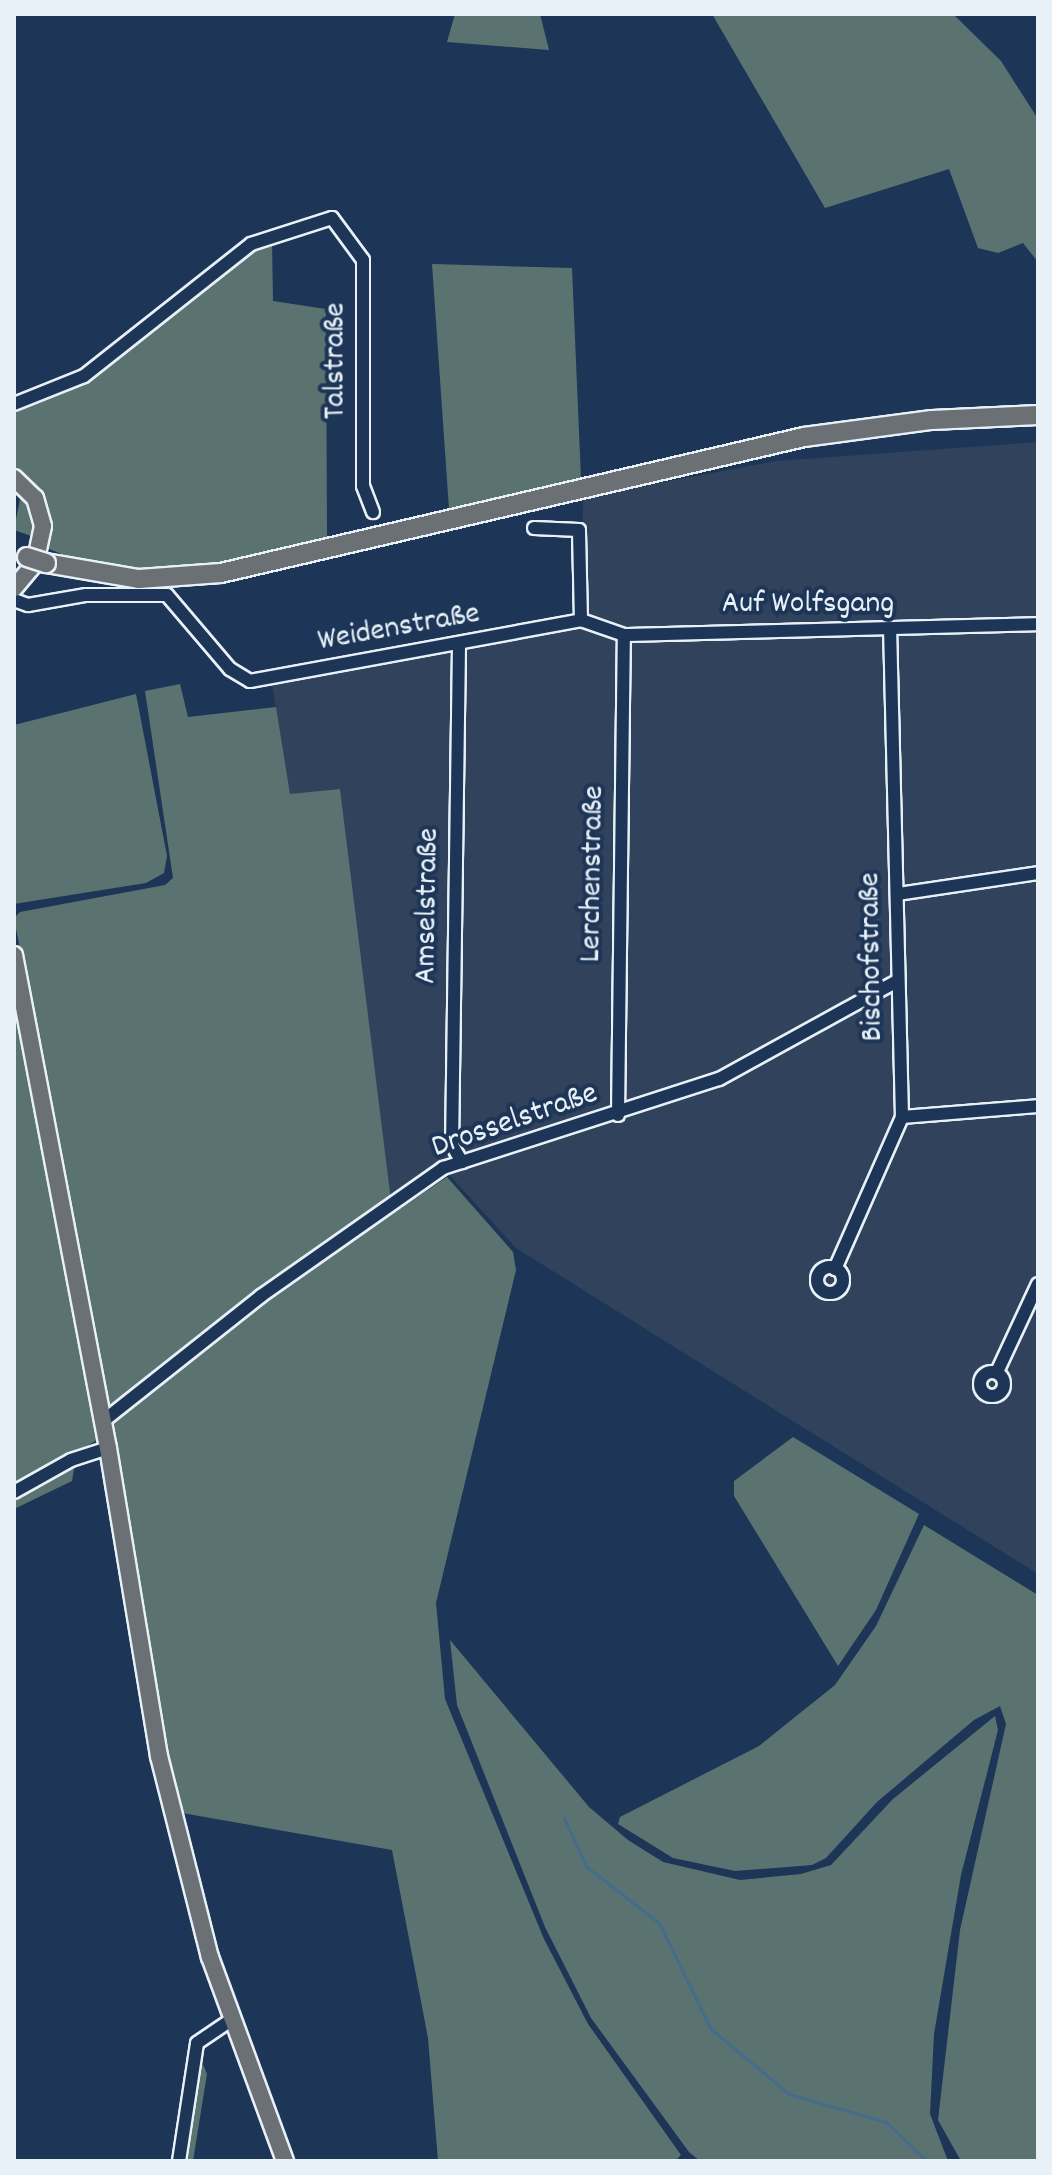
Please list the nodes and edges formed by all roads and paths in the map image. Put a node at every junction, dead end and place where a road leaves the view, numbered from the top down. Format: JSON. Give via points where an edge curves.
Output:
{"nodes":[{"id":1,"x":14,"y":404,"type":"edge"},
{"id":2,"x":1038,"y":415,"type":"edge"},
{"id":3,"x":14,"y":478,"type":"edge"},
{"id":4,"x":373,"y":512,"type":"dead end"},
{"id":5,"x":534,"y":528,"type":"dead end"},
{"id":6,"x":20,"y":554,"type":"edge"},
{"id":7,"x":14,"y":588,"type":"edge"},
{"id":8,"x":14,"y":600,"type":"edge"},
{"id":9,"x":581,"y":620,"type":"junction"},
{"id":10,"x":1038,"y":624,"type":"edge"},
{"id":11,"x":890,"y":631,"type":"junction"},
{"id":12,"x":624,"y":635,"type":"junction"},
{"id":13,"x":459,"y":646,"type":"junction"},
{"id":14,"x":1038,"y":873,"type":"edge"},
{"id":15,"x":898,"y":894,"type":"junction"},
{"id":16,"x":14,"y":955,"type":"edge"},
{"id":17,"x":897,"y":981,"type":"junction"},
{"id":18,"x":1038,"y":1106,"type":"edge"},
{"id":19,"x":618,"y":1115,"type":"junction"},
{"id":20,"x":902,"y":1117,"type":"junction"},
{"id":21,"x":462,"y":1162,"type":"junction"},
{"id":22,"x":835,"y":1269,"type":"dead end"},
{"id":23,"x":1038,"y":1284,"type":"edge"},
{"id":24,"x":997,"y":1372,"type":"dead end"},
{"id":25,"x":102,"y":1422,"type":"junction"},
{"id":26,"x":108,"y":1448,"type":"junction"},
{"id":27,"x":14,"y":1492,"type":"edge"},
{"id":28,"x":231,"y":2020,"type":"junction"},
{"id":29,"x":179,"y":2161,"type":"edge"},
{"id":30,"x":285,"y":2161,"type":"edge"}],
"edges":[{"from":1,"to":4,"type":"street","name":"Talstraße","via":[[84,376],[251,244],[332,218],[363,260],[363,486]]},
{"from":2,"to":6,"type":"highway","bridge":true,"via":[[932,420],[804,437],[221,573],[139,579]]},
{"from":3,"to":7,"type":"main road","via":[[35,498],[43,526],[35,563]]},
{"from":5,"to":9,"type":"street","via":[[579,530]]},
{"from":8,"to":13,"type":"street","name":"Weidenstraße","via":[[28,605],[125,593],[167,595],[230,669],[250,681]]},
{"from":9,"to":12,"type":"street","name":"Auf Wolfsgang"},
{"from":9,"to":13,"type":"street","name":"Weidenstraße"},
{"from":10,"to":11,"type":"street","name":"Auf Wolfsgang"},
{"from":11,"to":12,"type":"street","name":"Auf Wolfsgang"},
{"from":11,"to":15,"type":"street","name":"Bischofstraße"},
{"from":12,"to":19,"type":"street","name":"Lerchenstraße"},
{"from":13,"to":21,"type":"street","name":"Amselstraße","via":[[452,1145]]},
{"from":14,"to":15,"type":"street"},
{"from":15,"to":17,"type":"street","name":"Bischofstraße"},
{"from":16,"to":25,"type":"main road"},
{"from":17,"to":19,"type":"street","name":"Drosselstraße","via":[[719,1079]]},
{"from":17,"to":20,"type":"street","name":"Bischofstraße"},
{"from":18,"to":20,"type":"street"},
{"from":19,"to":21,"type":"street","name":"Drosselstraße"},
{"from":20,"to":22,"type":"street","name":"Bischofstraße"},
{"from":21,"to":25,"type":"street","name":"Drosselstraße","via":[[443,1168],[261,1296]]},
{"from":23,"to":24,"type":"street"},
{"from":25,"to":26,"type":"main road"},
{"from":26,"to":27,"type":"street","via":[[71,1460]]},
{"from":26,"to":28,"type":"main road","via":[[159,1756]]},
{"from":28,"to":29,"type":"street","via":[[197,2043]]},
{"from":28,"to":30,"type":"main road"}]}
